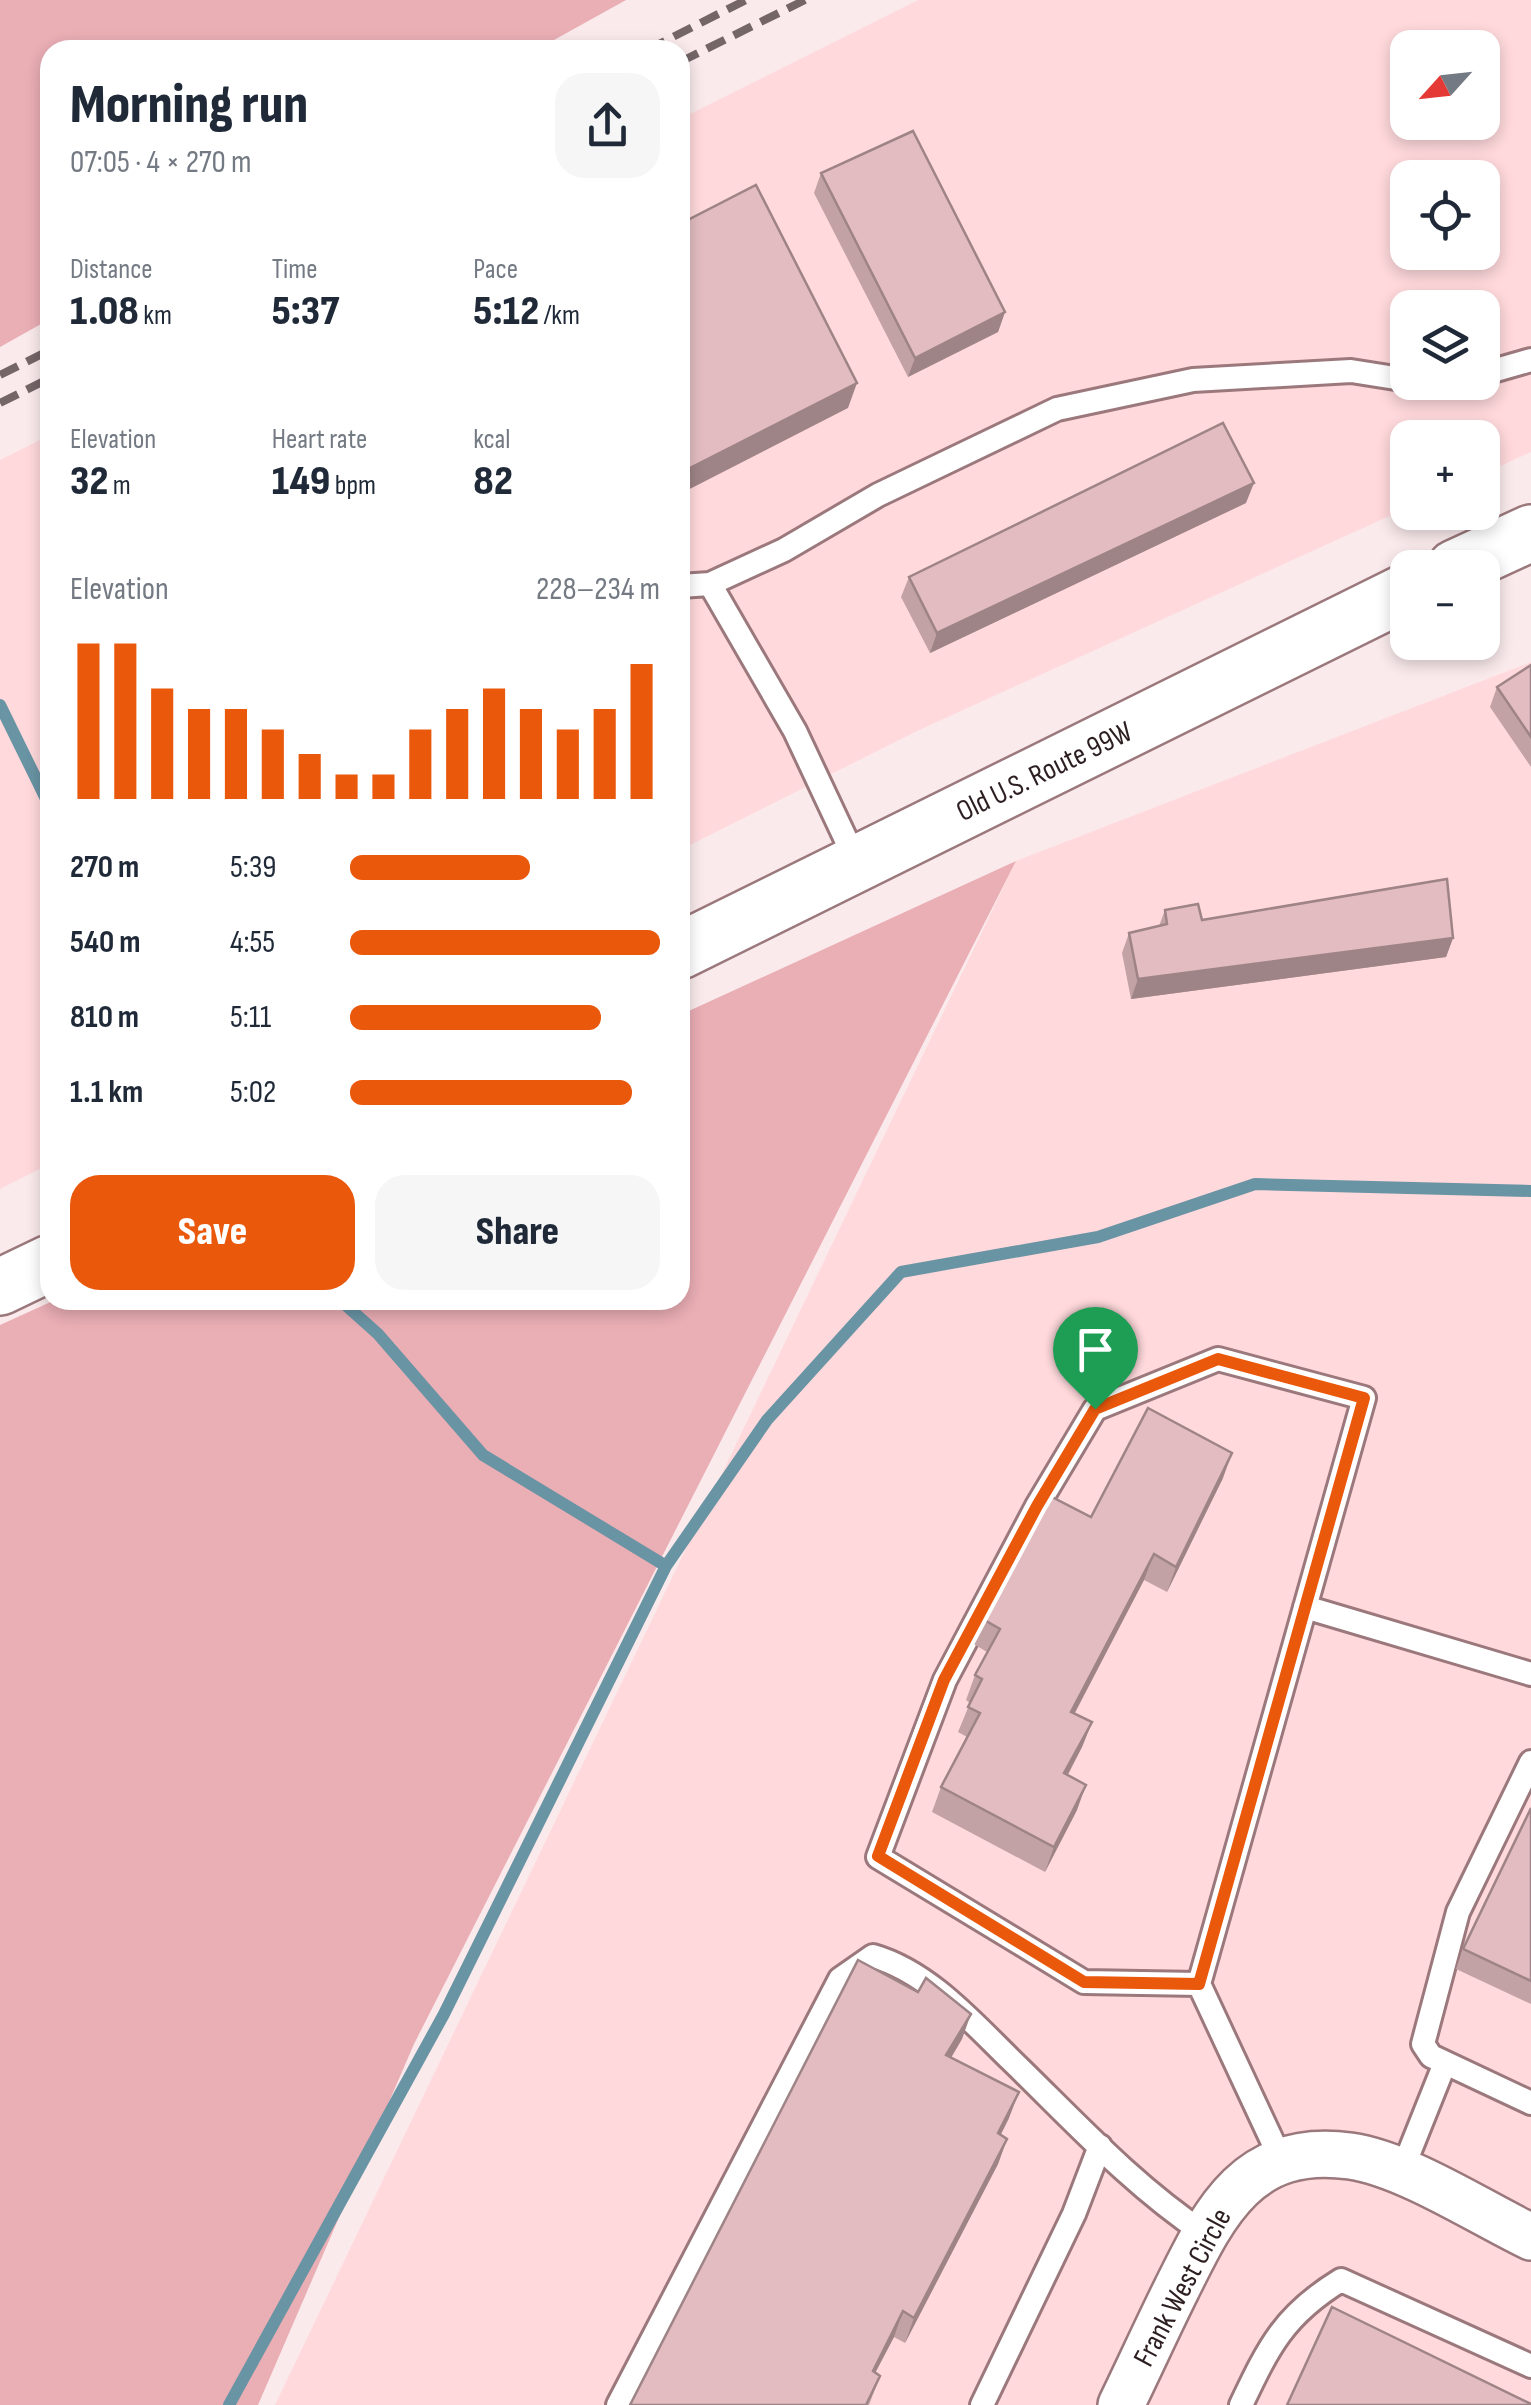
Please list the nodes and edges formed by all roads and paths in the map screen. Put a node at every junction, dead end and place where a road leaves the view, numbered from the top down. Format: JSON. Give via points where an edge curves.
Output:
{"nodes":[{"id":1,"x":1531,"y":360,"type":"edge"},
{"id":2,"x":1500,"y":369,"type":"edge"},
{"id":3,"x":1390,"y":377,"type":"edge"},
{"id":4,"x":1531,"y":532,"type":"edge"},
{"id":5,"x":1494,"y":550,"type":"edge"},
{"id":6,"x":710,"y":584,"type":"junction"},
{"id":7,"x":690,"y":585,"type":"edge"},
{"id":8,"x":1390,"y":600,"type":"edge"},
{"id":9,"x":857,"y":863,"type":"junction"},
{"id":10,"x":690,"y":946,"type":"edge"},
{"id":11,"x":40,"y":1268,"type":"edge"},
{"id":12,"x":0,"y":1288,"type":"edge"},
{"id":13,"x":1305,"y":1607,"type":"junction"},
{"id":14,"x":1531,"y":1674,"type":"edge"},
{"id":15,"x":1531,"y":1762,"type":"edge"},
{"id":16,"x":1199,"y":1984,"type":"junction"},
{"id":17,"x":1445,"y":2062,"type":"junction"},
{"id":18,"x":1531,"y":2103,"type":"edge"},
{"id":19,"x":1100,"y":2146,"type":"junction"},
{"id":20,"x":1282,"y":2162,"type":"junction"},
{"id":21,"x":1401,"y":2174,"type":"junction"},
{"id":22,"x":1204,"y":2233,"type":"junction"},
{"id":23,"x":1531,"y":2237,"type":"edge"},
{"id":24,"x":1531,"y":2366,"type":"edge"},
{"id":25,"x":618,"y":2405,"type":"edge"},
{"id":26,"x":982,"y":2405,"type":"edge"},
{"id":27,"x":1121,"y":2405,"type":"edge"},
{"id":28,"x":1241,"y":2405,"type":"edge"}],
"edges":[{"from":1,"to":2,"type":"lane"},
{"from":3,"to":6,"type":"lane","via":[[1351,371],[1193,380],[1057,409]]},
{"from":4,"to":5,"type":"main road"},
{"from":6,"to":7,"type":"lane"},
{"from":6,"to":9,"type":"lane","via":[[795,731]]},
{"from":8,"to":9,"type":"main road","name":"Old U.S. Route 99W"},
{"from":9,"to":10,"type":"main road","name":"Old U.S. Route 99W"},
{"from":11,"to":12,"type":"main road"},
{"from":13,"to":14,"type":"lane"},
{"from":13,"to":16,"type":"lane"},
{"from":13,"to":16,"type":"lane","via":[[1364,1398],[1218,1359],[1095,1409],[944,1680],[878,1856],[1084,1982]]},
{"from":15,"to":17,"type":"lane","via":[[1458,1912],[1423,2044]]},
{"from":16,"to":20,"type":"lane"},
{"from":17,"to":18,"type":"lane"},
{"from":17,"to":21,"type":"lane"},
{"from":19,"to":22,"type":"lane","via":[[1161,2204]]},
{"from":19,"to":25,"type":"lane","via":[[906,1966],[873,1956],[840,1979]]},
{"from":19,"to":26,"type":"lane"},
{"from":20,"to":21,"type":"street","name":"Frank West Circle","via":[[1352,2156]]},
{"from":20,"to":22,"type":"street","name":"Frank West Circle","via":[[1254,2175],[1224,2202]]},
{"from":21,"to":23,"type":"street","name":"Frank West Circle"},
{"from":22,"to":27,"type":"street","name":"Frank West Circle"},
{"from":24,"to":28,"type":"lane","via":[[1341,2280],[1307,2300],[1273,2337]]}]}
